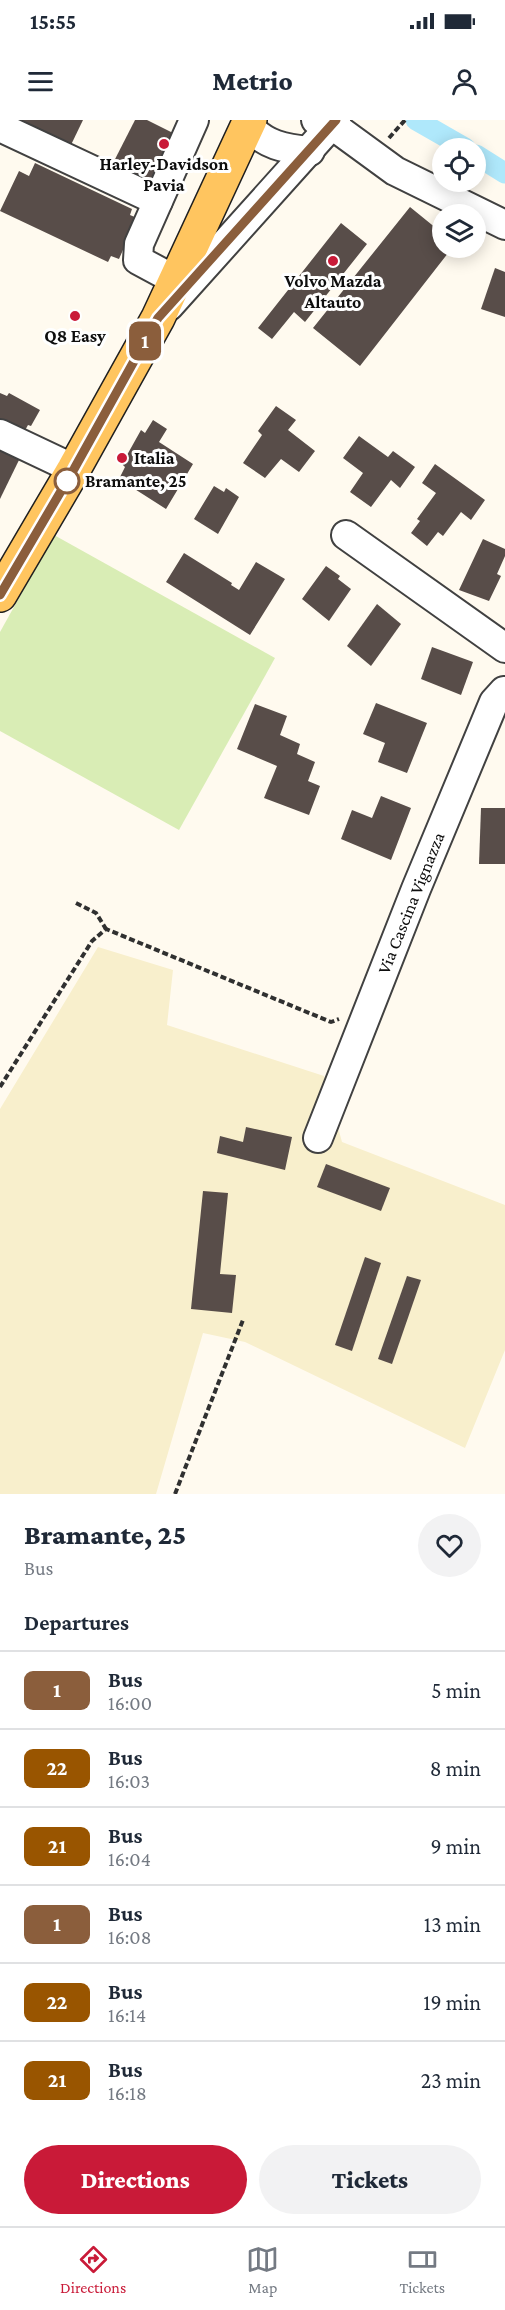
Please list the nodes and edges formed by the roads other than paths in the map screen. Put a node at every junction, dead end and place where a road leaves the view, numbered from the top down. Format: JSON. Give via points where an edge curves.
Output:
{"nodes":[{"id":1,"x":194,"y":120,"type":"edge"},
{"id":2,"x":249,"y":122,"type":"edge"},
{"id":3,"x":328,"y":122,"type":"edge"},
{"id":4,"x":0,"y":127,"type":"edge"},
{"id":5,"x":310,"y":151,"type":"junction"},
{"id":6,"x":158,"y":201,"type":"junction"},
{"id":7,"x":505,"y":225,"type":"edge"},
{"id":8,"x":177,"y":281,"type":"junction"},
{"id":9,"x":158,"y":318,"type":"junction"},
{"id":10,"x":0,"y":434,"type":"edge"},
{"id":11,"x":74,"y":469,"type":"junction"},
{"id":12,"x":346,"y":535,"type":"dead end"},
{"id":13,"x":0,"y":595,"type":"edge"},
{"id":14,"x":505,"y":648,"type":"edge"},
{"id":15,"x":505,"y":685,"type":"edge"},
{"id":16,"x":318,"y":1138,"type":"dead end"}],
"edges":[{"from":1,"to":6,"type":"street"},
{"from":2,"to":5,"type":"street","via":[[257,136],[291,150]]},
{"from":2,"to":8,"type":"main road"},
{"from":3,"to":5,"type":"street"},
{"from":3,"to":7,"type":"street","via":[[377,151],[395,171]]},
{"from":4,"to":6,"type":"street"},
{"from":5,"to":9,"type":"street"},
{"from":6,"to":8,"type":"street","via":[[139,244],[138,260]]},
{"from":8,"to":9,"type":"main road"},
{"from":9,"to":11,"type":"main road"},
{"from":10,"to":11,"type":"street"},
{"from":11,"to":13,"type":"main road"},
{"from":12,"to":14,"type":"street"},
{"from":15,"to":16,"type":"street","name":"Via Cascina Vignazza","via":[[494,702],[416,889]]}]}
